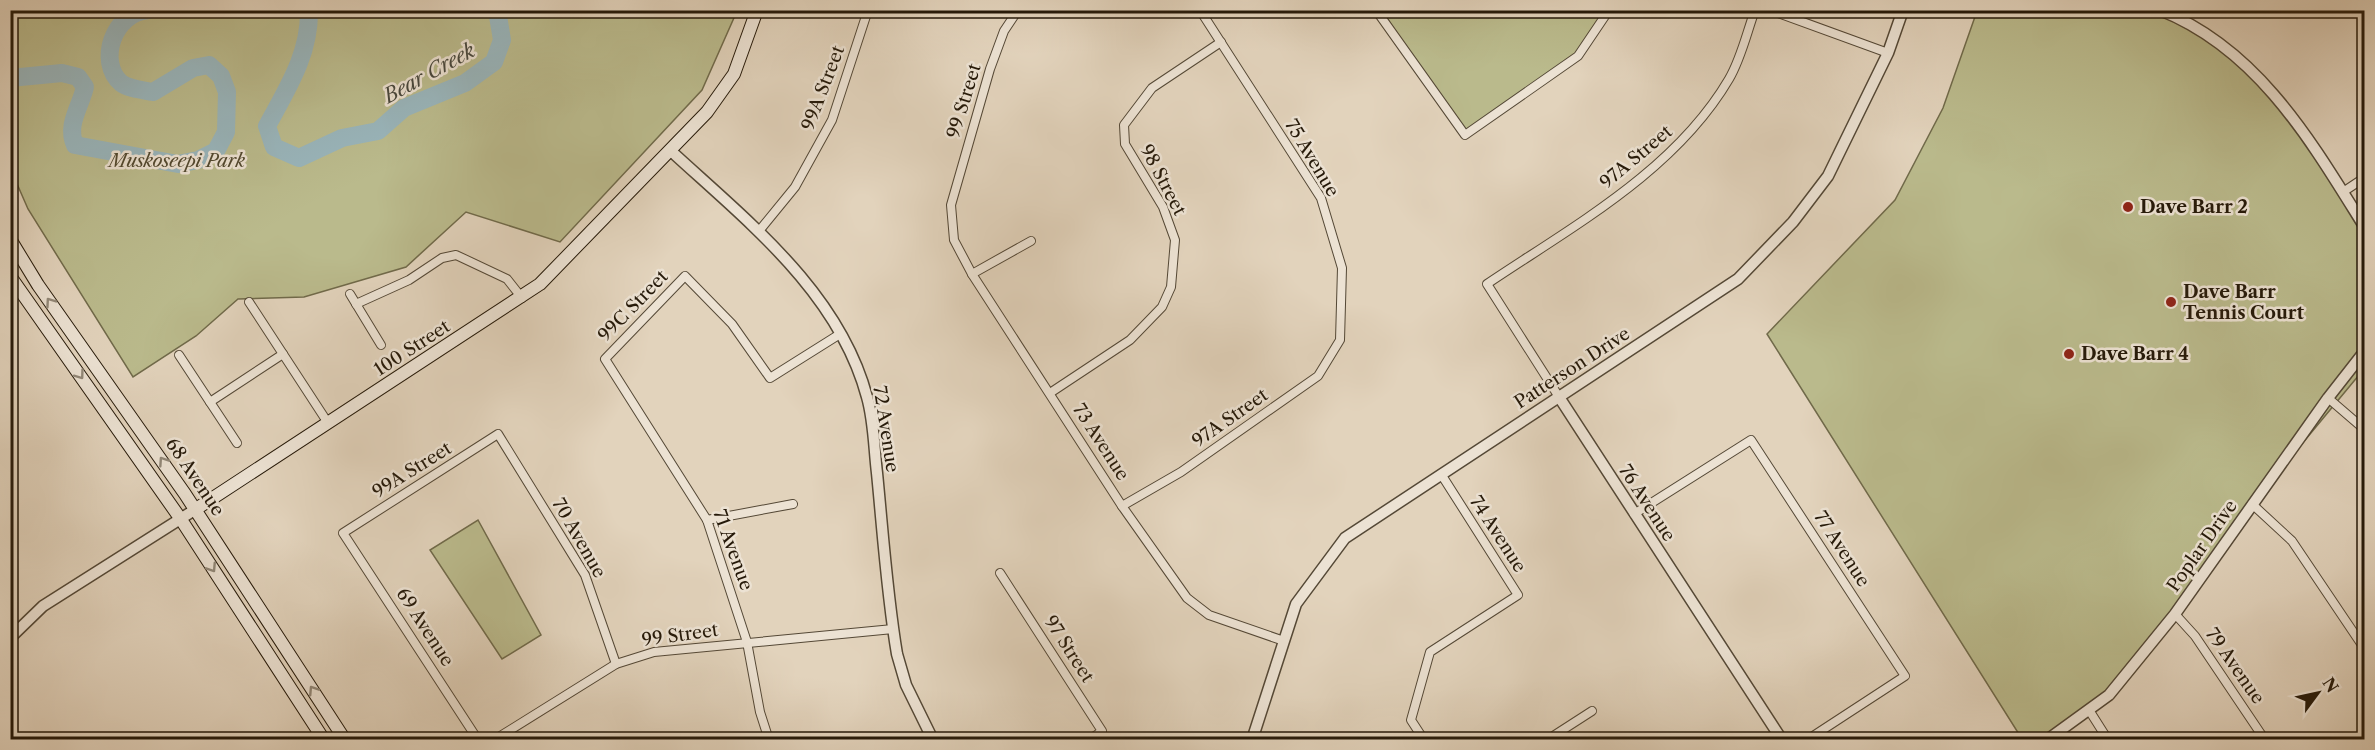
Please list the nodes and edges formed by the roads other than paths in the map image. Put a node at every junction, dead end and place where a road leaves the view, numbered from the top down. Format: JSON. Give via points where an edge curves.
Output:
{"nodes":[{"id":1,"x":758,"y":10,"type":"edge"},
{"id":2,"x":868,"y":10,"type":"edge"},
{"id":3,"x":1018,"y":10,"type":"edge"},
{"id":4,"x":1200,"y":10,"type":"edge"},
{"id":5,"x":1376,"y":10,"type":"edge"},
{"id":6,"x":1609,"y":10,"type":"edge"},
{"id":7,"x":1755,"y":10,"type":"edge"},
{"id":8,"x":1770,"y":10,"type":"edge"},
{"id":9,"x":1903,"y":10,"type":"edge"},
{"id":10,"x":2160,"y":10,"type":"edge"},
{"id":11,"x":1221,"y":42,"type":"junction"},
{"id":12,"x":1888,"y":53,"type":"junction"},
{"id":13,"x":671,"y":151,"type":"junction"},
{"id":14,"x":2364,"y":178,"type":"edge"},
{"id":15,"x":2343,"y":192,"type":"junction"},
{"id":16,"x":951,"y":205,"type":"joint"},
{"id":17,"x":2364,"y":226,"type":"edge"},
{"id":18,"x":759,"y":231,"type":"junction"},
{"id":19,"x":10,"y":239,"type":"edge"},
{"id":20,"x":1031,"y":240,"type":"dead end"},
{"id":21,"x":972,"y":274,"type":"junction"},
{"id":22,"x":10,"y":276,"type":"edge"},
{"id":23,"x":1487,"y":284,"type":"joint"},
{"id":24,"x":350,"y":294,"type":"dead end"},
{"id":25,"x":522,"y":298,"type":"junction"},
{"id":26,"x":249,"y":302,"type":"dead end"},
{"id":27,"x":356,"y":304,"type":"junction"},
{"id":28,"x":840,"y":334,"type":"junction"},
{"id":29,"x":1340,"y":340,"type":"joint"},
{"id":30,"x":381,"y":345,"type":"dead end"},
{"id":31,"x":2364,"y":352,"type":"edge"},
{"id":32,"x":283,"y":354,"type":"junction"},
{"id":33,"x":179,"y":355,"type":"dead end"},
{"id":34,"x":605,"y":360,"type":"joint"},
{"id":35,"x":1050,"y":393,"type":"junction"},
{"id":36,"x":1559,"y":397,"type":"junction"},
{"id":37,"x":2328,"y":398,"type":"junction"},
{"id":38,"x":210,"y":402,"type":"junction"},
{"id":39,"x":328,"y":423,"type":"junction"},
{"id":40,"x":2364,"y":429,"type":"edge"},
{"id":41,"x":498,"y":434,"type":"joint"},
{"id":42,"x":237,"y":443,"type":"dead end"},
{"id":43,"x":1441,"y":474,"type":"junction"},
{"id":44,"x":793,"y":504,"type":"dead end"},
{"id":45,"x":2252,"y":504,"type":"junction"},
{"id":46,"x":1122,"y":506,"type":"junction"},
{"id":47,"x":196,"y":509,"type":"junction"},
{"id":48,"x":1634,"y":514,"type":"junction"},
{"id":49,"x":180,"y":519,"type":"junction"},
{"id":50,"x":707,"y":520,"type":"junction"},
{"id":51,"x":343,"y":533,"type":"joint"},
{"id":52,"x":1000,"y":573,"type":"dead end"},
{"id":53,"x":2175,"y":614,"type":"junction"},
{"id":54,"x":893,"y":629,"type":"junction"},
{"id":55,"x":10,"y":638,"type":"edge"},
{"id":56,"x":1284,"y":641,"type":"junction"},
{"id":57,"x":747,"y":642,"type":"junction"},
{"id":58,"x":2364,"y":648,"type":"edge"},
{"id":59,"x":616,"y":664,"type":"junction"},
{"id":60,"x":2089,"y":710,"type":"junction"},
{"id":61,"x":1592,"y":711,"type":"dead end"},
{"id":62,"x":324,"y":740,"type":"edge"},
{"id":63,"x":345,"y":740,"type":"edge"},
{"id":64,"x":478,"y":740,"type":"edge"},
{"id":65,"x":494,"y":740,"type":"edge"},
{"id":66,"x":769,"y":740,"type":"edge"},
{"id":67,"x":933,"y":740,"type":"edge"},
{"id":68,"x":1089,"y":740,"type":"edge"},
{"id":69,"x":1252,"y":740,"type":"edge"},
{"id":70,"x":1424,"y":740,"type":"edge"},
{"id":71,"x":1547,"y":740,"type":"edge"},
{"id":72,"x":1782,"y":740,"type":"edge"},
{"id":73,"x":1807,"y":740,"type":"edge"},
{"id":74,"x":2047,"y":740,"type":"edge"},
{"id":75,"x":2108,"y":740,"type":"edge"},
{"id":76,"x":2265,"y":740,"type":"edge"}],
"edges":[{"from":1,"to":13,"type":"main road","name":"100 Street","via":[[724,91]]},
{"from":2,"to":18,"type":"street","name":"99A Street","via":[[832,120],[795,187]]},
{"from":3,"to":16,"type":"street","name":"99 Street","via":[[1004,31],[990,69]]},
{"from":4,"to":11,"type":"street","name":"75 Avenue"},
{"from":5,"to":6,"type":"street","via":[[1465,135],[1578,56]]},
{"from":7,"to":23,"type":"street","name":"97A Street","via":[[1730,78],[1691,131],[1628,189]]},
{"from":8,"to":12,"type":"street"},
{"from":9,"to":12,"type":"street","name":"Patterson Drive"},
{"from":10,"to":15,"type":"street","via":[[2221,44],[2275,93]]},
{"from":11,"to":29,"type":"street","name":"75 Avenue","via":[[1321,198],[1342,268]]},
{"from":11,"to":35,"type":"street","name":"98 Street","via":[[1152,88],[1124,125],[1125,144],[1163,207],[1175,240],[1171,287],[1162,307],[1130,340]]},
{"from":12,"to":36,"type":"street","name":"Patterson Drive","via":[[1828,176],[1793,222],[1738,279]]},
{"from":13,"to":18,"type":"street","name":"72 Avenue"},
{"from":13,"to":25,"type":"main road","name":"100 Street","via":[[555,272]]},
{"from":14,"to":15,"type":"street"},
{"from":15,"to":17,"type":"street"},
{"from":16,"to":21,"type":"street","name":"73 Avenue","via":[[954,240]]},
{"from":18,"to":28,"type":"street","name":"72 Avenue","via":[[797,272]]},
{"from":47,"to":19,"type":"main road","name":"68 Avenue","one_way":true,"via":[[38,285]]},
{"from":20,"to":21,"type":"street"},
{"from":21,"to":35,"type":"street","name":"73 Avenue"},
{"from":22,"to":49,"type":"main road","name":"68 Avenue","one_way":true},
{"from":23,"to":36,"type":"street","name":"76 Avenue"},
{"from":24,"to":27,"type":"street"},
{"from":25,"to":27,"type":"street","via":[[507,279],[456,255],[441,258],[408,280]]},
{"from":25,"to":39,"type":"main road","name":"100 Street"},
{"from":26,"to":32,"type":"street"},
{"from":27,"to":30,"type":"street"},
{"from":28,"to":34,"type":"street","name":"99C Street","via":[[770,378],[732,324],[685,276]]},
{"from":28,"to":54,"type":"street","name":"72 Avenue","via":[[852,354],[868,400]]},
{"from":29,"to":46,"type":"street","name":"97A Street","via":[[1318,376],[1181,472]]},
{"from":31,"to":37,"type":"street","name":"Poplar Drive"},
{"from":32,"to":38,"type":"street"},
{"from":32,"to":39,"type":"street"},
{"from":33,"to":38,"type":"street"},
{"from":34,"to":50,"type":"street","name":"71 Avenue"},
{"from":35,"to":46,"type":"street","name":"73 Avenue"},
{"from":36,"to":43,"type":"street","name":"Patterson Drive"},
{"from":36,"to":48,"type":"street","name":"76 Avenue"},
{"from":37,"to":40,"type":"street"},
{"from":37,"to":45,"type":"street","name":"Poplar Drive"},
{"from":38,"to":42,"type":"street"},
{"from":39,"to":47,"type":"main road","name":"100 Street"},
{"from":41,"to":51,"type":"street","name":"99A Street"},
{"from":41,"to":59,"type":"street","name":"70 Avenue","via":[[585,575]]},
{"from":43,"to":56,"type":"street","name":"Patterson Drive","via":[[1345,538],[1296,604]]},
{"from":43,"to":70,"type":"street","name":"74 Avenue","via":[[1518,595],[1430,652],[1412,720]]},
{"from":44,"to":50,"type":"street"},
{"from":45,"to":53,"type":"street","name":"Poplar Drive"},
{"from":45,"to":58,"type":"street","via":[[2292,541]]},
{"from":46,"to":56,"type":"street","name":"73 Avenue","via":[[1187,598],[1209,615]]},
{"from":47,"to":49,"type":"street","name":"100 Street"},
{"from":63,"to":47,"type":"main road","name":"68 Avenue","one_way":true},
{"from":48,"to":72,"type":"street","name":"76 Avenue"},
{"from":48,"to":73,"type":"street","name":"77 Avenue","via":[[1751,440],[1905,676]]},
{"from":49,"to":55,"type":"street","name":"100 Street","via":[[43,606]]},
{"from":49,"to":62,"type":"main road","name":"68 Avenue","one_way":true},
{"from":50,"to":57,"type":"street","name":"71 Avenue"},
{"from":51,"to":64,"type":"street","name":"69 Avenue"},
{"from":52,"to":68,"type":"street","name":"97 Street","via":[[1102,731]]},
{"from":53,"to":60,"type":"street","name":"Poplar Drive","via":[[2109,695]]},
{"from":53,"to":76,"type":"street","name":"79 Avenue","via":[[2195,636]]},
{"from":54,"to":57,"type":"street","name":"99 Street"},
{"from":54,"to":67,"type":"street","name":"72 Avenue","via":[[906,685]]},
{"from":56,"to":69,"type":"street","name":"Patterson Drive"},
{"from":57,"to":59,"type":"street","name":"99 Street","via":[[654,652]]},
{"from":57,"to":66,"type":"street","name":"71 Avenue"},
{"from":59,"to":65,"type":"street","name":"99 Street"},
{"from":60,"to":74,"type":"street","name":"Poplar Drive"},
{"from":60,"to":75,"type":"street"},
{"from":61,"to":71,"type":"street"}]}
